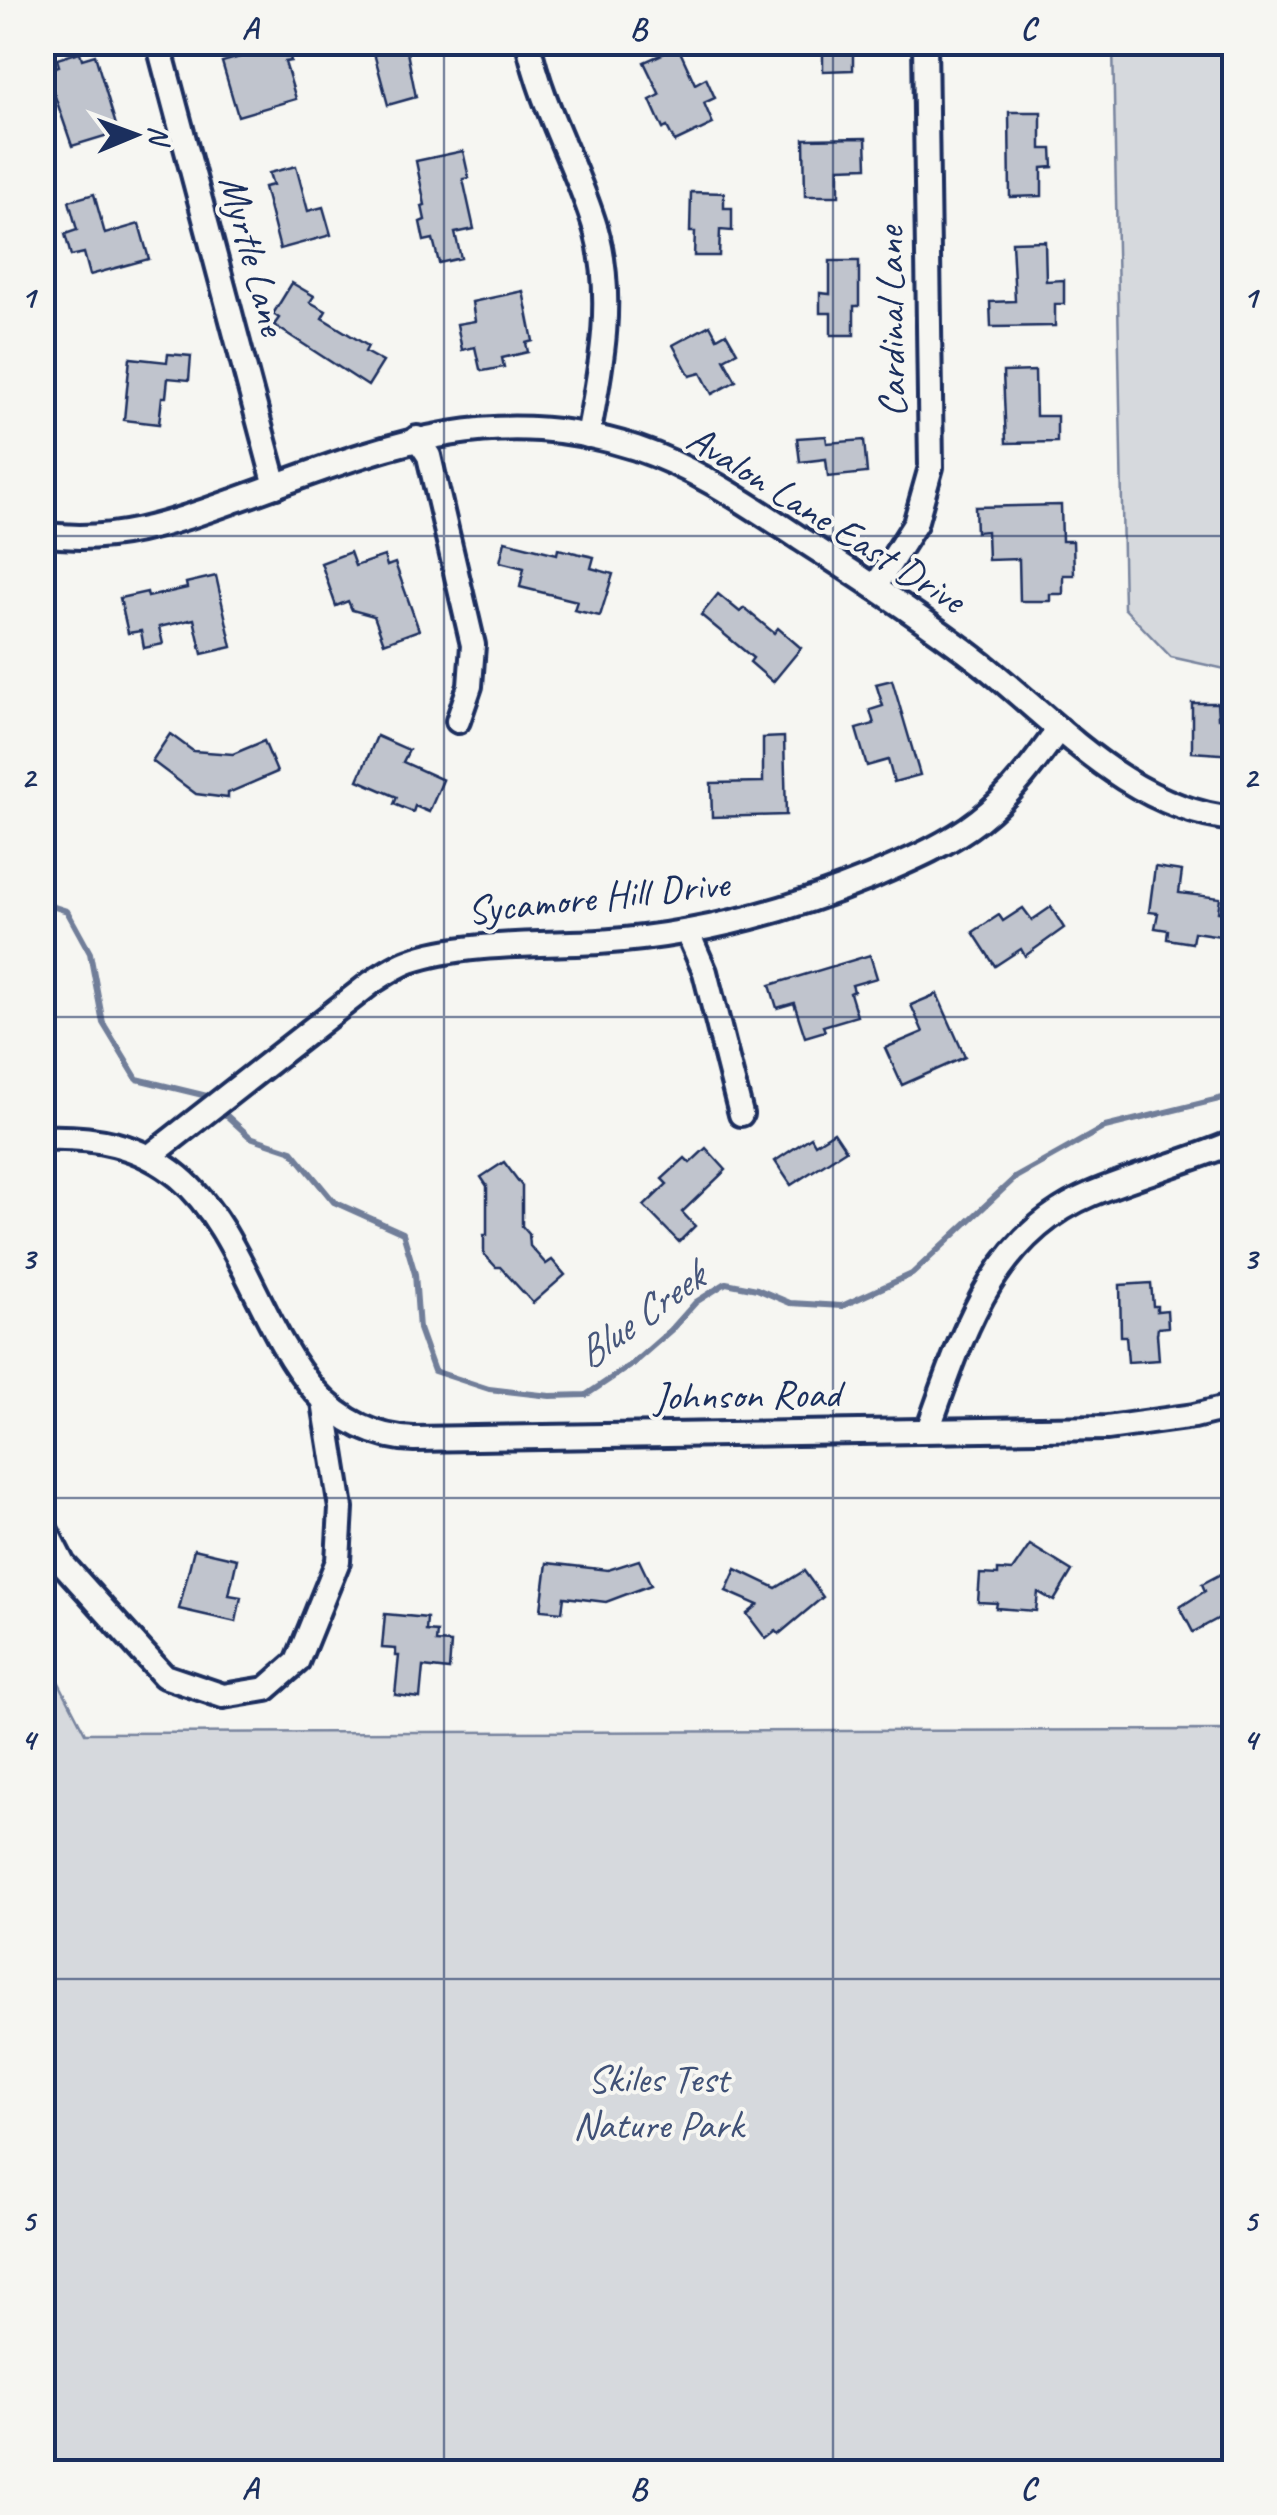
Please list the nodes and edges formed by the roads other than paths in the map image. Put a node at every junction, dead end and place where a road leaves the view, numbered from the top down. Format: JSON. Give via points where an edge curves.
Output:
{"nodes":[{"id":1,"x":158,"y":42,"type":"edge"},
{"id":2,"x":528,"y":42,"type":"edge"},
{"id":3,"x":924,"y":42,"type":"edge"},
{"id":4,"x":588,"y":436,"type":"junction"},
{"id":5,"x":417,"y":438,"type":"junction"},
{"id":6,"x":276,"y":486,"type":"junction"},
{"id":7,"x":42,"y":534,"type":"edge"},
{"id":8,"x":875,"y":587,"type":"junction"},
{"id":9,"x":458,"y":721,"type":"dead end"},
{"id":10,"x":1059,"y":730,"type":"junction"},
{"id":11,"x":1234,"y":818,"type":"edge"},
{"id":12,"x":688,"y":933,"type":"junction"},
{"id":13,"x":741,"y":1114,"type":"dead end"},
{"id":14,"x":42,"y":1138,"type":"edge"},
{"id":15,"x":1234,"y":1142,"type":"edge"},
{"id":16,"x":149,"y":1156,"type":"junction"},
{"id":17,"x":324,"y":1402,"type":"junction"},
{"id":18,"x":1234,"y":1406,"type":"edge"},
{"id":19,"x":928,"y":1430,"type":"junction"},
{"id":20,"x":42,"y":1524,"type":"edge"}],
"edges":[{"from":1,"to":6,"type":"street","name":"Myrtle Lane"},
{"from":2,"to":4,"type":"street","via":[[544,106],[597,233],[605,281],[602,359]]},
{"from":3,"to":8,"type":"street","name":"Cardinal Lane","via":[[931,467],[915,524]]},
{"from":4,"to":5,"type":"street","name":"Avalon Lane East Drive","via":[[497,428]]},
{"from":4,"to":8,"type":"street","name":"Avalon Lane East Drive","via":[[706,478]]},
{"from":5,"to":6,"type":"street","name":"Avalon Lane East Drive"},
{"from":5,"to":9,"type":"street","via":[[428,456],[473,645]]},
{"from":6,"to":7,"type":"street","name":"Avalon Lane East Drive","via":[[137,533]]},
{"from":8,"to":10,"type":"street","name":"Avalon Lane East Drive"},
{"from":10,"to":11,"type":"street","name":"Avalon Lane East Drive","via":[[1144,790]]},
{"from":10,"to":12,"type":"street","name":"Sycamore Hill Drive","via":[[1000,802],[941,844],[814,899]]},
{"from":12,"to":13,"type":"street","via":[[705,972]]},
{"from":12,"to":16,"type":"street","name":"Sycamore Hill Drive","via":[[448,952],[403,964]]},
{"from":14,"to":16,"type":"street","name":"Johnson Road","via":[[99,1140]]},
{"from":15,"to":19,"type":"street","via":[[1088,1195],[1022,1240],[972,1314]]},
{"from":16,"to":17,"type":"street","name":"Johnson Road","via":[[182,1178],[207,1207],[303,1377]]},
{"from":17,"to":19,"type":"street","name":"Johnson Road","via":[[358,1426],[398,1438]]},
{"from":17,"to":20,"type":"street","via":[[341,1508],[338,1561],[297,1662],[266,1689],[222,1696],[164,1676],[63,1564]]},
{"from":18,"to":19,"type":"street","name":"Johnson Road","via":[[1108,1428]]}]}
